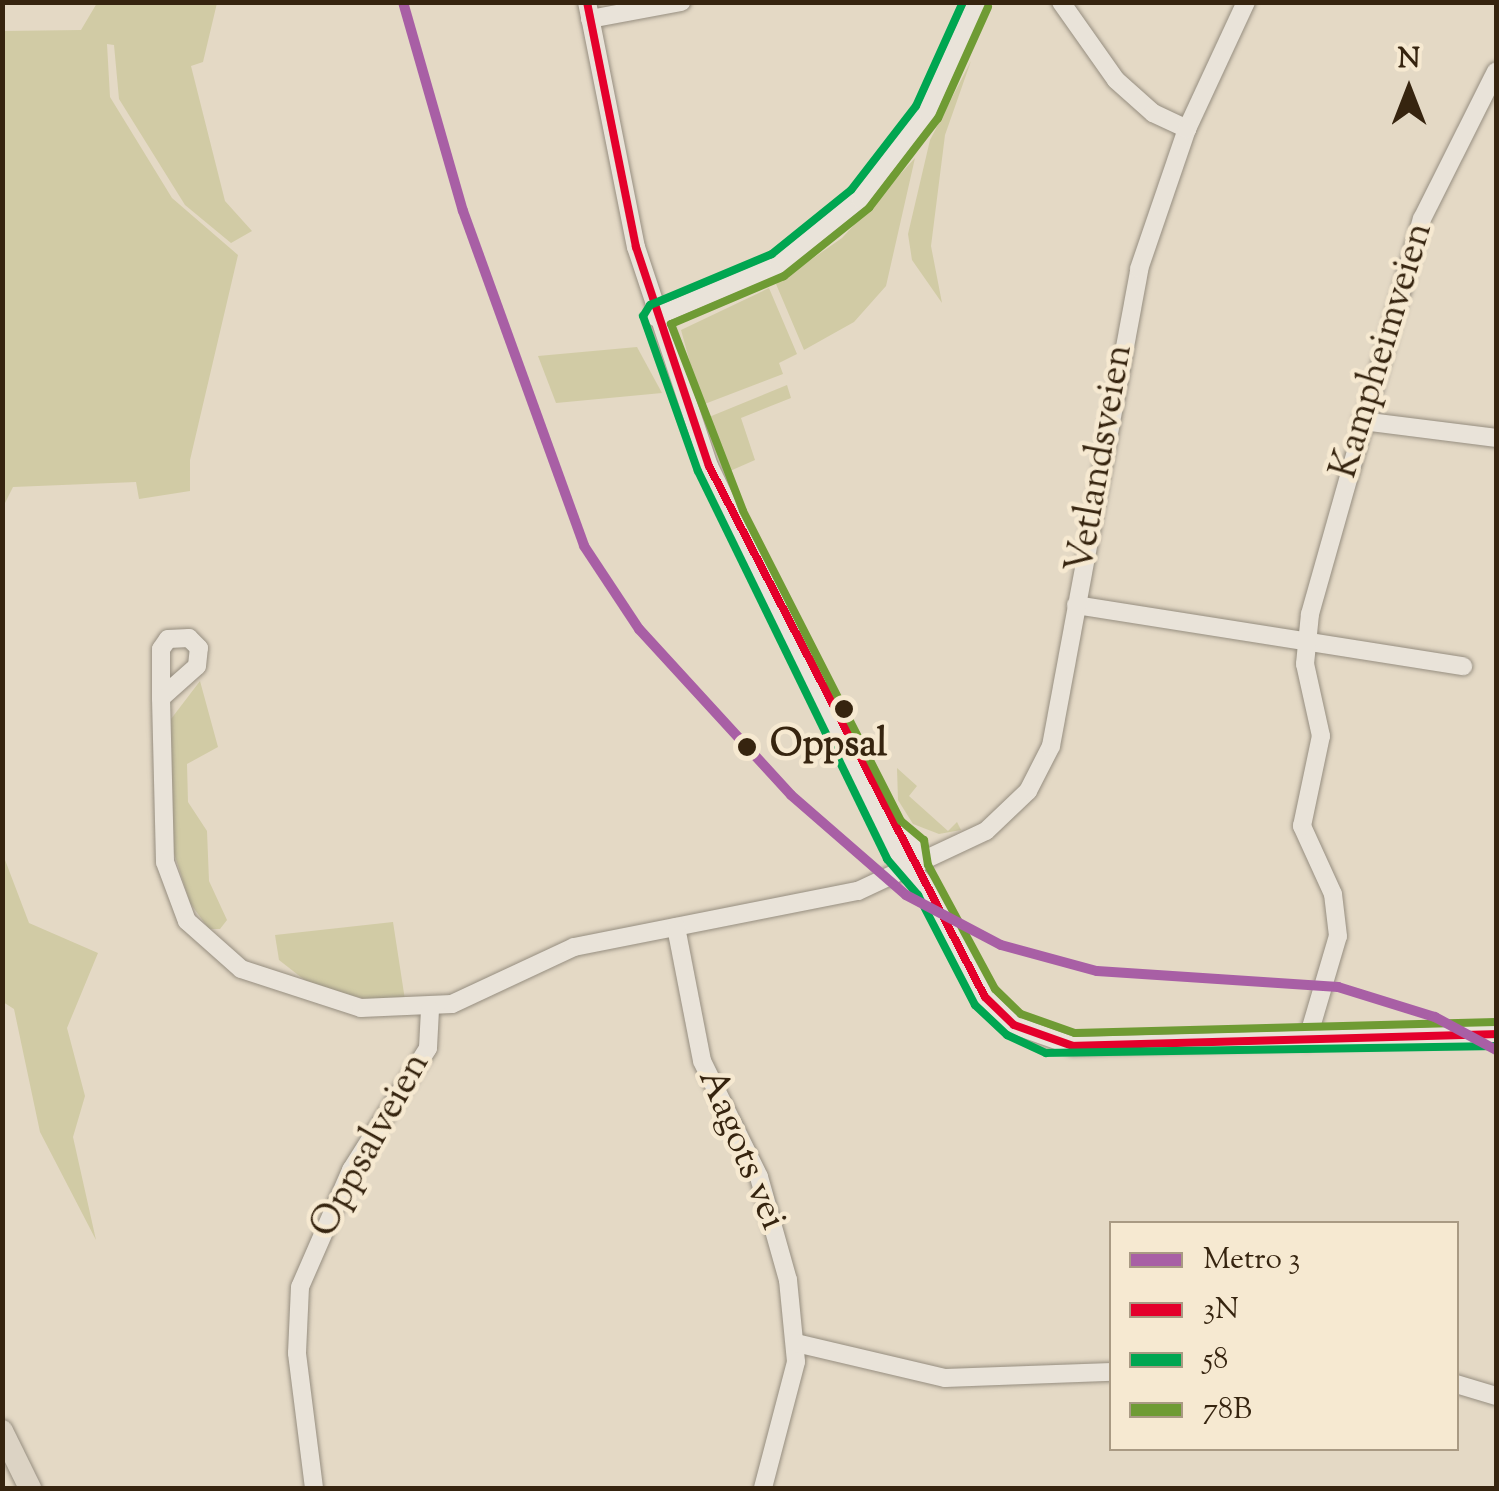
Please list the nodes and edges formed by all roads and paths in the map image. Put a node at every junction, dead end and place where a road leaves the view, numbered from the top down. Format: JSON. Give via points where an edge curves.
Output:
{"nodes":[{"id":1,"x":682,"y":2,"type":"edge"},
{"id":2,"x":977,"y":2,"type":"edge"},
{"id":3,"x":1060,"y":2,"type":"edge"},
{"id":4,"x":1246,"y":2,"type":"edge"},
{"id":5,"x":588,"y":10,"type":"edge"},
{"id":6,"x":1496,"y":71,"type":"edge"},
{"id":7,"x":1187,"y":129,"type":"junction"},
{"id":8,"x":655,"y":317,"type":"junction"},
{"id":9,"x":1362,"y":421,"type":"junction"},
{"id":10,"x":1496,"y":438,"type":"edge"},
{"id":11,"x":1076,"y":605,"type":"junction"},
{"id":12,"x":1307,"y":645,"type":"junction"},
{"id":13,"x":1462,"y":666,"type":"dead end"},
{"id":14,"x":161,"y":698,"type":"dead end"},
{"id":15,"x":916,"y":869,"type":"junction"},
{"id":16,"x":676,"y":928,"type":"junction"},
{"id":17,"x":430,"y":1009,"type":"junction"},
{"id":18,"x":1496,"y":1034,"type":"edge"},
{"id":19,"x":1307,"y":1042,"type":"junction"},
{"id":20,"x":796,"y":1343,"type":"junction"},
{"id":21,"x":1109,"y":1372,"type":"edge"},
{"id":22,"x":1459,"y":1385,"type":"edge"},
{"id":23,"x":1496,"y":1396,"type":"edge"},
{"id":24,"x":2,"y":1430,"type":"edge"},
{"id":25,"x":30,"y":1488,"type":"edge"},
{"id":26,"x":314,"y":1488,"type":"edge"},
{"id":27,"x":763,"y":1488,"type":"edge"}],
"edges":[{"from":1,"to":5,"type":"street"},
{"from":2,"to":8,"type":"street","via":[[928,112],[860,198],[778,265]]},
{"from":3,"to":7,"type":"street","via":[[1116,80],[1153,112]]},
{"from":4,"to":7,"type":"street","name":"Vetlandsveien"},
{"from":5,"to":8,"type":"street"},
{"from":6,"to":9,"type":"street","name":"Kampheimveien","via":[[1422,219]]},
{"from":7,"to":11,"type":"street","name":"Vetlandsveien","via":[[1128,318]]},
{"from":8,"to":15,"type":"street","via":[[708,466],[891,828],[912,846]]},
{"from":9,"to":10,"type":"street"},
{"from":9,"to":12,"type":"street","name":"Kampheimveien"},
{"from":11,"to":12,"type":"street"},
{"from":11,"to":15,"type":"street","name":"Vetlandsveien","via":[[1058,720],[1031,786],[986,831]]},
{"from":12,"to":13,"type":"street"},
{"from":12,"to":19,"type":"street","name":"Kampheimveien","via":[[1321,736],[1302,826],[1333,894],[1338,936]]},
{"from":14,"to":17,"type":"street","via":[[165,862],[196,934],[240,968],[330,1001]]},
{"from":15,"to":16,"type":"street","name":"Oppsalveien","via":[[858,891]]},
{"from":15,"to":19,"type":"street","via":[[986,997],[1032,1034],[1073,1046]]},
{"from":16,"to":17,"type":"street","name":"Oppsalveien","via":[[574,947]]},
{"from":16,"to":20,"type":"street","name":"Aagots vei","via":[[708,1078],[773,1222]]},
{"from":17,"to":26,"type":"street","name":"Oppsalveien","via":[[428,1048],[351,1170],[300,1287],[297,1353]]},
{"from":18,"to":19,"type":"street"},
{"from":20,"to":21,"type":"street","via":[[945,1378]]},
{"from":20,"to":27,"type":"street","name":"Aagots vei","via":[[787,1412]]},
{"from":22,"to":23,"type":"street"},
{"from":24,"to":25,"type":"main road"}]}
